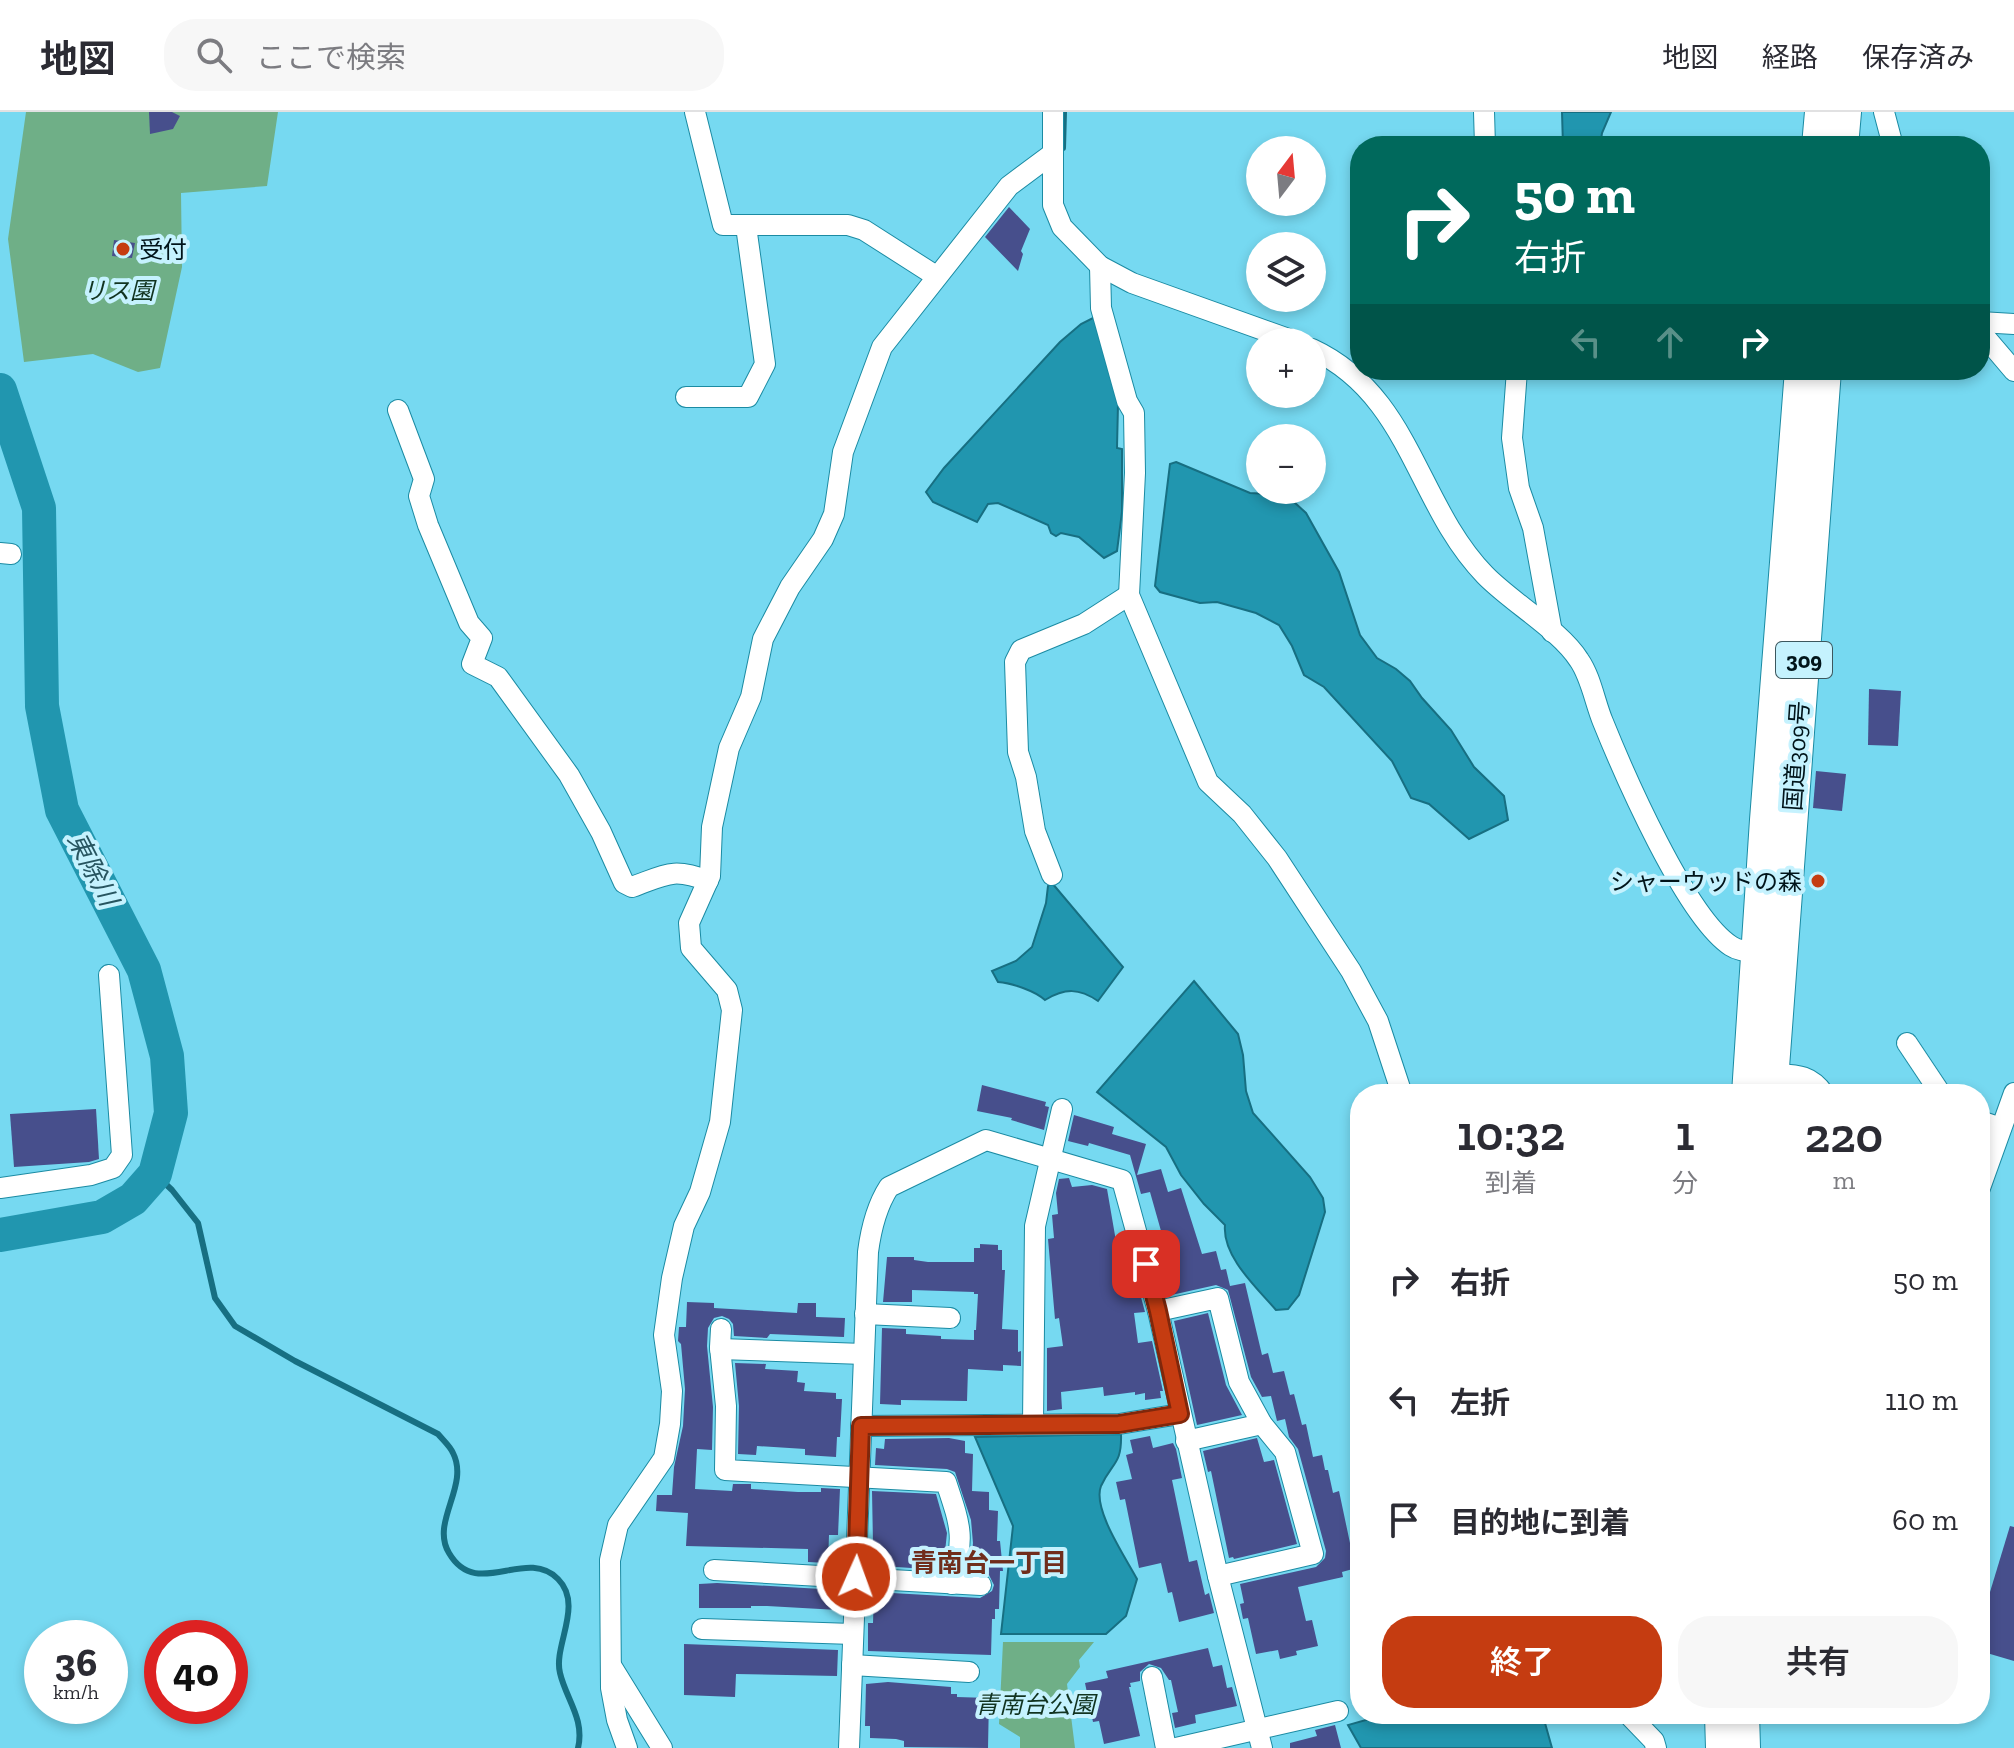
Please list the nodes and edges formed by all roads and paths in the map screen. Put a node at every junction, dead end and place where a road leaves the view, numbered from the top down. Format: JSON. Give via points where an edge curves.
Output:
{"nodes":[{"id":1,"x":695,"y":112,"type":"edge"},
{"id":2,"x":1053,"y":112,"type":"edge"},
{"id":3,"x":1484,"y":112,"type":"edge"},
{"id":4,"x":1820,"y":112,"type":"edge"},
{"id":5,"x":1846,"y":112,"type":"edge"},
{"id":6,"x":1884,"y":112,"type":"edge"},
{"id":7,"x":1485,"y":136,"type":"edge"},
{"id":8,"x":1818,"y":136,"type":"edge"},
{"id":9,"x":1844,"y":136,"type":"edge"},
{"id":10,"x":1890,"y":136,"type":"edge"},
{"id":11,"x":1052,"y":154,"type":"junction"},
{"id":12,"x":746,"y":226,"type":"junction"},
{"id":13,"x":1100,"y":266,"type":"junction"},
{"id":14,"x":936,"y":276,"type":"junction"},
{"id":15,"x":1990,"y":323,"type":"edge"},
{"id":16,"x":2014,"y":324,"type":"edge"},
{"id":17,"x":1258,"y":328,"type":"edge"},
{"id":18,"x":1990,"y":343,"type":"edge"},
{"id":19,"x":1326,"y":357,"type":"edge"},
{"id":20,"x":2014,"y":371,"type":"edge"},
{"id":21,"x":1350,"y":372,"type":"edge"},
{"id":22,"x":1358,"y":380,"type":"edge"},
{"id":23,"x":1516,"y":380,"type":"edge"},
{"id":24,"x":1799,"y":380,"type":"edge"},
{"id":25,"x":1825,"y":380,"type":"edge"},
{"id":26,"x":686,"y":397,"type":"dead end"},
{"id":27,"x":398,"y":410,"type":"dead end"},
{"id":28,"x":1129,"y":595,"type":"junction"},
{"id":29,"x":1552,"y":632,"type":"junction"},
{"id":30,"x":1052,"y":875,"type":"dead end"},
{"id":31,"x":708,"y":881,"type":"junction"},
{"id":32,"x":1769,"y":951,"type":"junction"},
{"id":33,"x":109,"y":975,"type":"dead end"},
{"id":34,"x":1907,"y":1043,"type":"dead end"},
{"id":35,"x":1399,"y":1084,"type":"edge"},
{"id":36,"x":1749,"y":1084,"type":"edge"},
{"id":37,"x":1773,"y":1084,"type":"edge"},
{"id":38,"x":1816,"y":1084,"type":"edge"},
{"id":39,"x":1934,"y":1084,"type":"edge"},
{"id":40,"x":2014,"y":1093,"type":"edge"},
{"id":41,"x":1062,"y":1109,"type":"dead end"},
{"id":42,"x":1990,"y":1124,"type":"edge"},
{"id":43,"x":2001,"y":1128,"type":"junction"},
{"id":44,"x":1050,"y":1158,"type":"junction"},
{"id":45,"x":1990,"y":1159,"type":"edge"},
{"id":46,"x":0,"y":1188,"type":"edge"},
{"id":47,"x":1158,"y":1311,"type":"junction"},
{"id":48,"x":865,"y":1314,"type":"junction"},
{"id":49,"x":950,"y":1318,"type":"dead end"},
{"id":50,"x":864,"y":1354,"type":"junction"},
{"id":51,"x":1180,"y":1414,"type":"junction"},
{"id":52,"x":1033,"y":1424,"type":"junction"},
{"id":53,"x":1262,"y":1424,"type":"junction"},
{"id":54,"x":861,"y":1426,"type":"junction"},
{"id":55,"x":1186,"y":1441,"type":"junction"},
{"id":56,"x":859,"y":1476,"type":"junction"},
{"id":57,"x":714,"y":1570,"type":"dead end"},
{"id":58,"x":1218,"y":1576,"type":"junction"},
{"id":59,"x":856,"y":1577,"type":"junction"},
{"id":60,"x":952,"y":1584,"type":"junction"},
{"id":61,"x":981,"y":1585,"type":"dead end"},
{"id":62,"x":702,"y":1629,"type":"dead end"},
{"id":63,"x":853,"y":1634,"type":"junction"},
{"id":64,"x":610,"y":1664,"type":"junction"},
{"id":65,"x":852,"y":1665,"type":"junction"},
{"id":66,"x":969,"y":1672,"type":"dead end"},
{"id":67,"x":1152,"y":1677,"type":"dead end"},
{"id":68,"x":1338,"y":1711,"type":"dead end"},
{"id":69,"x":1638,"y":1724,"type":"edge"},
{"id":70,"x":1720,"y":1724,"type":"edge"},
{"id":71,"x":1744,"y":1724,"type":"edge"},
{"id":72,"x":1259,"y":1738,"type":"edge"},
{"id":73,"x":627,"y":1748,"type":"edge"},
{"id":74,"x":662,"y":1748,"type":"edge"},
{"id":75,"x":849,"y":1748,"type":"edge"},
{"id":76,"x":1166,"y":1748,"type":"edge"},
{"id":77,"x":1176,"y":1748,"type":"edge"},
{"id":78,"x":1656,"y":1748,"type":"edge"},
{"id":79,"x":1721,"y":1748,"type":"edge"},
{"id":80,"x":1745,"y":1748,"type":"edge"}],
"edges":[{"from":1,"to":12,"type":"street","via":[[723,225]]},
{"from":2,"to":11,"type":"street"},
{"from":3,"to":7,"type":"street"},
{"from":4,"to":8,"type":"highway"},
{"from":5,"to":9,"type":"highway"},
{"from":6,"to":10,"type":"street"},
{"from":11,"to":13,"type":"street","via":[[1053,205],[1062,227]]},
{"from":11,"to":14,"type":"street","via":[[1009,186]]},
{"from":12,"to":14,"type":"street","via":[[848,225]]},
{"from":12,"to":26,"type":"street","via":[[765,364],[748,397]]},
{"from":13,"to":17,"type":"street","via":[[1132,283]]},
{"from":13,"to":28,"type":"street","via":[[1101,308],[1134,413]]},
{"from":14,"to":31,"type":"street","via":[[882,347],[843,452],[834,514],[763,639],[751,697],[729,748],[717,797]]},
{"from":15,"to":16,"type":"street"},
{"from":18,"to":20,"type":"street"},
{"from":19,"to":21,"type":"street"},
{"from":22,"to":29,"type":"street","via":[[1377,398],[1484,575]]},
{"from":23,"to":29,"type":"street","via":[[1512,438],[1519,488],[1533,528]]},
{"from":24,"to":32,"type":"highway","name":"国道309号","number":"309"},
{"from":25,"to":32,"type":"highway","name":"国道309号","number":"309"},
{"from":27,"to":31,"type":"street","via":[[424,479],[419,496],[428,525],[469,623],[482,638],[472,664],[498,677],[569,775],[624,883],[632,887],[674,872]]},
{"from":28,"to":30,"type":"street","via":[[1084,624],[1021,650],[1015,662],[1018,752],[1035,831]]},
{"from":28,"to":35,"type":"street","via":[[1208,782],[1277,858],[1351,971],[1378,1021]]},
{"from":29,"to":32,"type":"street","via":[[1579,660],[1620,761],[1677,877],[1717,935],[1733,948]]},
{"from":31,"to":64,"type":"street","via":[[689,923],[691,948],[727,990],[732,1010],[722,1105],[672,1278],[664,1335],[672,1391],[664,1458],[618,1525],[610,1560]]},
{"from":32,"to":36,"type":"highway","name":"国道309号","number":"309"},
{"from":32,"to":37,"type":"highway","name":"国道309号","number":"309"},
{"from":33,"to":46,"type":"street","via":[[122,1155],[113,1168],[91,1175]]},
{"from":34,"to":39,"type":"street"},
{"from":37,"to":38,"type":"street","via":[[1804,1075]]},
{"from":40,"to":43,"type":"street"},
{"from":41,"to":44,"type":"street"},
{"from":42,"to":43,"type":"street"},
{"from":43,"to":45,"type":"street"},
{"from":44,"to":47,"type":"street","via":[[1122,1180]]},
{"from":44,"to":48,"type":"street","via":[[986,1140],[889,1187],[871,1227]]},
{"from":44,"to":52,"type":"street","via":[[1035,1226]]},
{"from":47,"to":51,"type":"street"},
{"from":47,"to":53,"type":"street","via":[[1218,1298],[1239,1382]]},
{"from":48,"to":49,"type":"street"},
{"from":48,"to":50,"type":"street"},
{"from":50,"to":54,"type":"street"},
{"from":50,"to":56,"type":"street","via":[[720,1339],[725,1470]]},
{"from":51,"to":52,"type":"street","via":[[1119,1424]]},
{"from":51,"to":55,"type":"street"},
{"from":52,"to":54,"type":"street"},
{"from":53,"to":55,"type":"street"},
{"from":53,"to":58,"type":"street","via":[[1285,1452],[1313,1554]]},
{"from":54,"to":56,"type":"street"},
{"from":55,"to":58,"type":"street"},
{"from":56,"to":59,"type":"street"},
{"from":56,"to":60,"type":"street","via":[[946,1482],[962,1549]]},
{"from":57,"to":59,"type":"street"},
{"from":58,"to":72,"type":"street"},
{"from":59,"to":60,"type":"street"},
{"from":59,"to":63,"type":"street"},
{"from":60,"to":61,"type":"street"},
{"from":62,"to":63,"type":"street"},
{"from":63,"to":65,"type":"street"},
{"from":64,"to":73,"type":"street","via":[[615,1710]]},
{"from":64,"to":74,"type":"street"},
{"from":65,"to":66,"type":"street"},
{"from":65,"to":75,"type":"street"},
{"from":67,"to":76,"type":"street"},
{"from":68,"to":72,"type":"street"},
{"from":69,"to":78,"type":"street"},
{"from":70,"to":79,"type":"highway"},
{"from":71,"to":80,"type":"highway"},
{"from":72,"to":77,"type":"street"}]}
